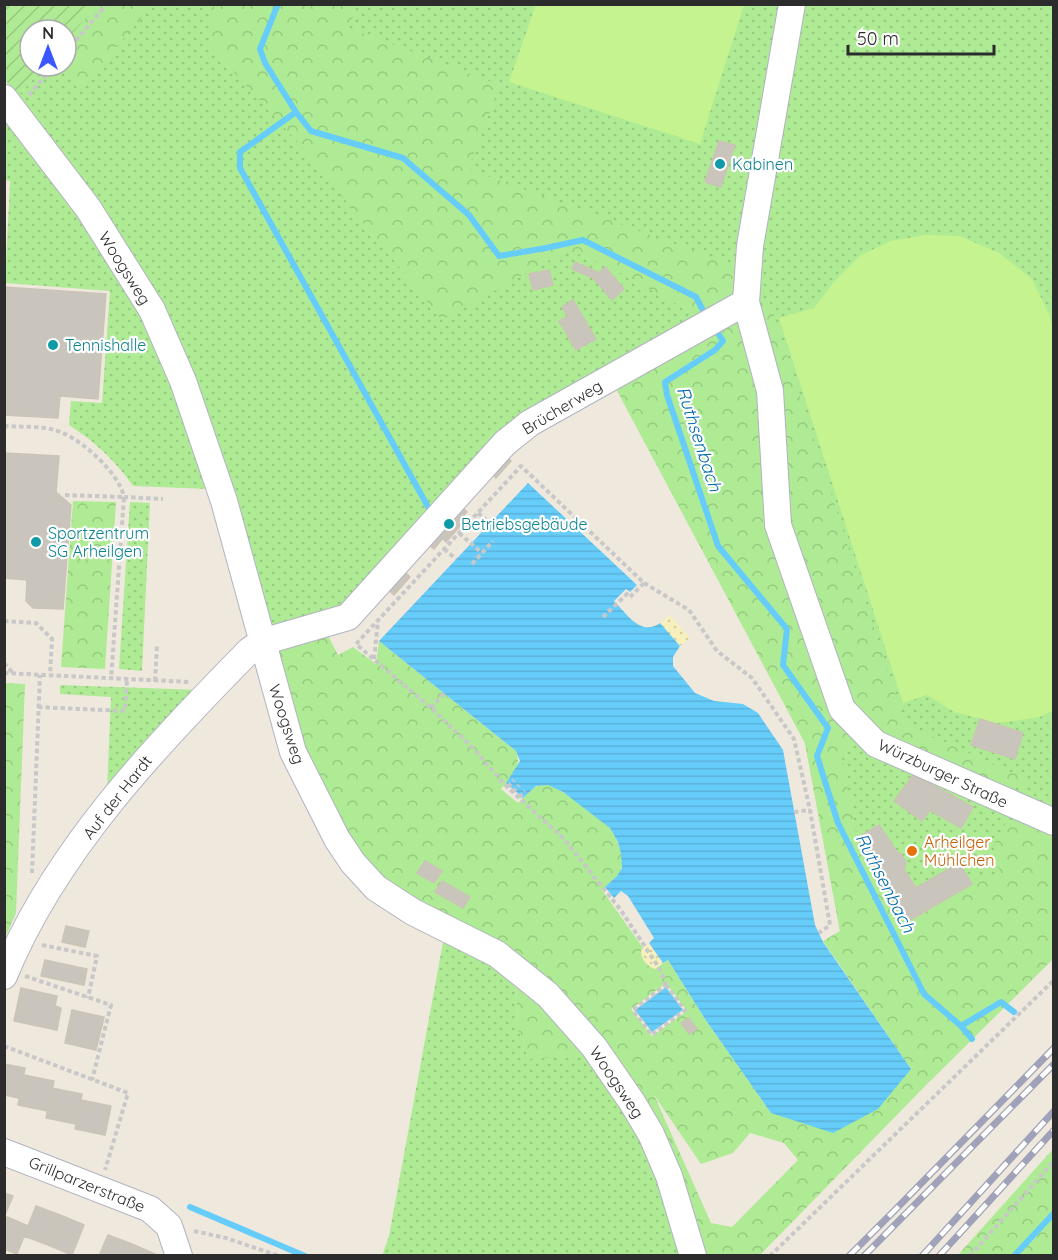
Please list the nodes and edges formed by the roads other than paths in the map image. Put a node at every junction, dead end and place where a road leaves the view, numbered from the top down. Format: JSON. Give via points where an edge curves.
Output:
{"nodes":[{"id":1,"x":792,"y":4,"type":"edge"},
{"id":2,"x":10,"y":104,"type":"edge"},
{"id":3,"x":739,"y":306,"type":"junction"},
{"id":4,"x":262,"y":642,"type":"junction"},
{"id":5,"x":1053,"y":822,"type":"edge"},
{"id":6,"x":6,"y":973,"type":"edge"},
{"id":7,"x":4,"y":1152,"type":"edge"},
{"id":8,"x":179,"y":1256,"type":"edge"},
{"id":9,"x":693,"y":1256,"type":"edge"}],
"edges":[{"from":1,"to":3,"type":"street"},
{"from":2,"to":4,"type":"street","name":"Woogsweg","via":[[88,208],[152,310],[183,381],[224,501]]},
{"from":3,"to":4,"type":"street","name":"Brücherweg","via":[[530,423],[505,443],[348,617]]},
{"from":3,"to":5,"type":"street","name":"Würzburger Straße","via":[[770,391],[778,525],[842,709],[876,744]]},
{"from":4,"to":6,"type":"street","name":"Auf der Hardt","via":[[169,732],[116,795],[74,852],[20,940]]},
{"from":4,"to":9,"type":"street","name":"Woogsweg","via":[[293,752],[352,863],[376,888],[413,912],[497,954],[548,995],[594,1047],[651,1134],[669,1176]]},
{"from":7,"to":8,"type":"street","name":"Grillparzerstraße","via":[[150,1209],[169,1226]]}]}
